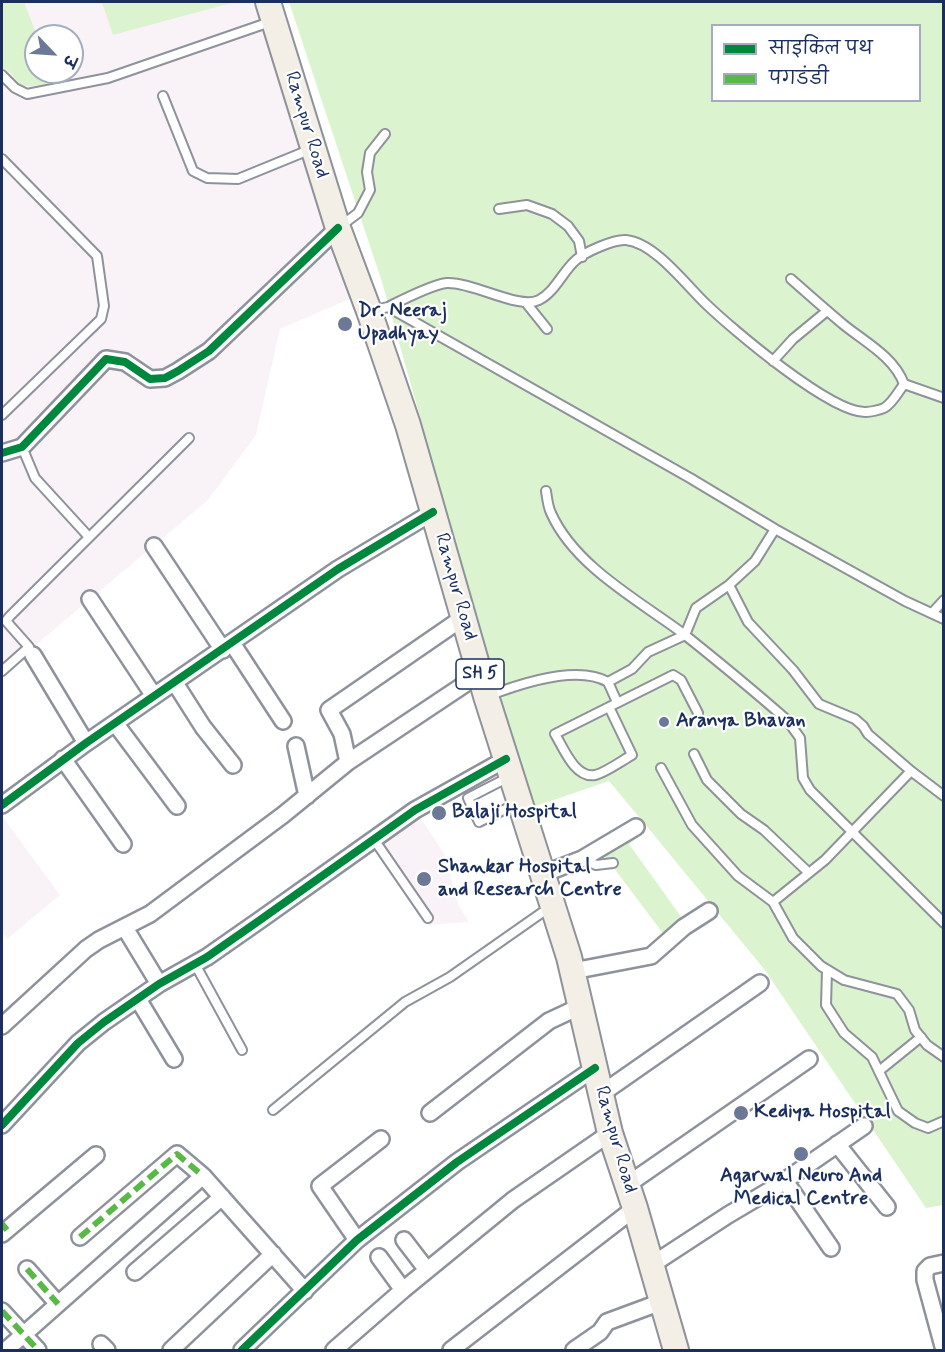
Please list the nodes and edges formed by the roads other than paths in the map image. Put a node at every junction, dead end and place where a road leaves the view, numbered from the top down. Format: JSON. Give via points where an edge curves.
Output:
{"nodes":[{"id":1,"x":271,"y":11,"type":"edge"},
{"id":2,"x":2,"y":75,"type":"edge"},
{"id":3,"x":163,"y":96,"type":"dead end"},
{"id":4,"x":385,"y":134,"type":"dead end"},
{"id":5,"x":313,"y":148,"type":"junction"},
{"id":6,"x":2,"y":159,"type":"edge"},
{"id":7,"x":498,"y":209,"type":"dead end"},
{"id":8,"x":338,"y":228,"type":"junction"},
{"id":9,"x":582,"y":257,"type":"junction"},
{"id":10,"x":790,"y":279,"type":"dead end"},
{"id":11,"x":527,"y":304,"type":"junction"},
{"id":12,"x":379,"y":309,"type":"junction"},
{"id":13,"x":827,"y":311,"type":"junction"},
{"id":14,"x":547,"y":329,"type":"dead end"},
{"id":15,"x":773,"y":361,"type":"junction"},
{"id":16,"x":903,"y":384,"type":"junction"},
{"id":17,"x":944,"y":398,"type":"edge"},
{"id":18,"x":2,"y":415,"type":"edge"},
{"id":19,"x":189,"y":438,"type":"dead end"},
{"id":20,"x":22,"y":447,"type":"junction"},
{"id":21,"x":2,"y":453,"type":"edge"},
{"id":22,"x":546,"y":491,"type":"dead end"},
{"id":23,"x":433,"y":512,"type":"junction"},
{"id":24,"x":775,"y":529,"type":"junction"},
{"id":25,"x":89,"y":537,"type":"junction"},
{"id":26,"x":154,"y":546,"type":"dead end"},
{"id":27,"x":729,"y":585,"type":"junction"},
{"id":28,"x":90,"y":599,"type":"dead end"},
{"id":29,"x":944,"y":600,"type":"edge"},
{"id":30,"x":932,"y":612,"type":"junction"},
{"id":31,"x":464,"y":617,"type":"junction"},
{"id":32,"x":944,"y":620,"type":"edge"},
{"id":33,"x":685,"y":635,"type":"junction"},
{"id":34,"x":227,"y":646,"type":"junction"},
{"id":35,"x":33,"y":655,"type":"dead end"},
{"id":36,"x":2,"y":671,"type":"edge"},
{"id":37,"x":608,"y":682,"type":"junction"},
{"id":38,"x":175,"y":683,"type":"junction"},
{"id":39,"x":483,"y":685,"type":"junction"},
{"id":40,"x":154,"y":696,"type":"junction"},
{"id":41,"x":613,"y":705,"type":"junction"},
{"id":42,"x":698,"y":713,"type":"dead end"},
{"id":43,"x":283,"y":721,"type":"dead end"},
{"id":44,"x":115,"y":723,"type":"junction"},
{"id":45,"x":86,"y":743,"type":"junction"},
{"id":46,"x":296,"y":746,"type":"dead end"},
{"id":47,"x":694,"y":754,"type":"dead end"},
{"id":48,"x":63,"y":759,"type":"junction"},
{"id":49,"x":348,"y":762,"type":"junction"},
{"id":50,"x":233,"y":765,"type":"dead end"},
{"id":51,"x":509,"y":767,"type":"junction"},
{"id":52,"x":661,"y":768,"type":"dead end"},
{"id":53,"x":911,"y":771,"type":"junction"},
{"id":54,"x":307,"y":796,"type":"junction"},
{"id":55,"x":944,"y":796,"type":"edge"},
{"id":56,"x":5,"y":797,"type":"edge"},
{"id":57,"x":520,"y":802,"type":"junction"},
{"id":58,"x":177,"y":806,"type":"dead end"},
{"id":59,"x":636,"y":827,"type":"dead end"},
{"id":60,"x":852,"y":832,"type":"junction"},
{"id":61,"x":373,"y":838,"type":"junction"},
{"id":62,"x":123,"y":844,"type":"dead end"},
{"id":63,"x":582,"y":859,"type":"junction"},
{"id":64,"x":613,"y":863,"type":"dead end"},
{"id":65,"x":809,"y":873,"type":"junction"},
{"id":66,"x":543,"y":874,"type":"junction"},
{"id":67,"x":773,"y":902,"type":"junction"},
{"id":68,"x":552,"y":905,"type":"junction"},
{"id":69,"x":709,"y":911,"type":"dead end"},
{"id":70,"x":428,"y":918,"type":"dead end"},
{"id":71,"x":944,"y":923,"type":"edge"},
{"id":72,"x":125,"y":928,"type":"junction"},
{"id":73,"x":195,"y":964,"type":"junction"},
{"id":74,"x":827,"y":970,"type":"junction"},
{"id":75,"x":573,"y":971,"type":"junction"},
{"id":76,"x":760,"y":982,"type":"dead end"},
{"id":77,"x":159,"y":984,"type":"junction"},
{"id":78,"x":138,"y":999,"type":"junction"},
{"id":79,"x":581,"y":1006,"type":"junction"},
{"id":80,"x":2,"y":1026,"type":"edge"},
{"id":81,"x":921,"y":1036,"type":"junction"},
{"id":82,"x":242,"y":1050,"type":"dead end"},
{"id":83,"x":944,"y":1058,"type":"edge"},
{"id":84,"x":174,"y":1059,"type":"dead end"},
{"id":85,"x":809,"y":1059,"type":"dead end"},
{"id":86,"x":595,"y":1068,"type":"junction"},
{"id":87,"x":879,"y":1071,"type":"junction"},
{"id":88,"x":601,"y":1094,"type":"junction"},
{"id":89,"x":273,"y":1110,"type":"dead end"},
{"id":90,"x":430,"y":1113,"type":"dead end"},
{"id":91,"x":944,"y":1121,"type":"edge"},
{"id":92,"x":2,"y":1125,"type":"edge"},
{"id":93,"x":864,"y":1126,"type":"dead end"},
{"id":94,"x":610,"y":1133,"type":"junction"},
{"id":95,"x":381,"y":1139,"type":"dead end"},
{"id":96,"x":837,"y":1144,"type":"junction"},
{"id":97,"x":96,"y":1155,"type":"dead end"},
{"id":98,"x":203,"y":1176,"type":"junction"},
{"id":99,"x":784,"y":1181,"type":"junction"},
{"id":100,"x":627,"y":1185,"type":"junction"},
{"id":101,"x":222,"y":1197,"type":"junction"},
{"id":102,"x":887,"y":1207,"type":"dead end"},
{"id":103,"x":635,"y":1208,"type":"junction"},
{"id":104,"x":3,"y":1229,"type":"edge"},
{"id":105,"x":80,"y":1237,"type":"dead end"},
{"id":106,"x":357,"y":1240,"type":"junction"},
{"id":107,"x":405,"y":1240,"type":"dead end"},
{"id":108,"x":831,"y":1248,"type":"dead end"},
{"id":109,"x":273,"y":1254,"type":"junction"},
{"id":110,"x":379,"y":1257,"type":"dead end"},
{"id":111,"x":944,"y":1263,"type":"edge"},
{"id":112,"x":650,"y":1266,"type":"junction"},
{"id":113,"x":27,"y":1269,"type":"dead end"},
{"id":114,"x":427,"y":1270,"type":"junction"},
{"id":115,"x":135,"y":1272,"type":"dead end"},
{"id":116,"x":403,"y":1290,"type":"junction"},
{"id":117,"x":305,"y":1292,"type":"junction"},
{"id":118,"x":661,"y":1302,"type":"junction"},
{"id":119,"x":58,"y":1304,"type":"junction"},
{"id":120,"x":2,"y":1311,"type":"edge"},
{"id":121,"x":24,"y":1335,"type":"junction"},
{"id":122,"x":6,"y":1350,"type":"edge"},
{"id":123,"x":38,"y":1350,"type":"edge"},
{"id":124,"x":171,"y":1350,"type":"edge"},
{"id":125,"x":242,"y":1350,"type":"edge"},
{"id":126,"x":334,"y":1350,"type":"edge"},
{"id":127,"x":451,"y":1350,"type":"edge"},
{"id":128,"x":574,"y":1350,"type":"edge"},
{"id":129,"x":676,"y":1350,"type":"edge"},
{"id":130,"x":944,"y":1350,"type":"edge"}],
"edges":[{"from":1,"to":2,"type":"lane","via":[[217,42],[108,78],[27,94]]},
{"from":1,"to":5,"type":"main road","name":"Rampur Road","number":"SH 5"},
{"from":3,"to":5,"type":"lane","via":[[193,171],[207,178],[238,179]]},
{"from":4,"to":8,"type":"lane","via":[[370,153],[370,190],[358,213]]},
{"from":5,"to":8,"type":"main road","name":"Rampur Road","number":"SH 5"},
{"from":6,"to":18,"type":"lane","via":[[97,256],[104,306],[101,319]]},
{"from":7,"to":9,"type":"lane","via":[[527,205],[552,214],[579,241]]},
{"from":8,"to":12,"type":"main road","name":"Rampur Road","number":"SH 5"},
{"from":8,"to":20,"type":"street","via":[[209,351],[157,379],[150,379],[125,362],[106,359]]},
{"from":9,"to":11,"type":"lane","via":[[546,295]]},
{"from":9,"to":15,"type":"lane","via":[[607,243],[640,243]]},
{"from":10,"to":13,"type":"lane"},
{"from":11,"to":12,"type":"lane","via":[[465,285],[445,283]]},
{"from":11,"to":14,"type":"lane"},
{"from":12,"to":23,"type":"main road","name":"Rampur Road","number":"SH 5"},
{"from":12,"to":24,"type":"lane","via":[[680,472]]},
{"from":13,"to":15,"type":"lane"},
{"from":13,"to":16,"type":"lane","via":[[882,354],[899,371]]},
{"from":15,"to":16,"type":"lane","via":[[823,396],[865,413],[884,408]]},
{"from":16,"to":17,"type":"lane"},
{"from":19,"to":25,"type":"lane"},
{"from":20,"to":21,"type":"street"},
{"from":20,"to":25,"type":"lane","via":[[35,478]]},
{"from":22,"to":33,"type":"lane","via":[[550,512],[567,540],[615,586]]},
{"from":23,"to":31,"type":"main road","name":"Rampur Road","number":"SH 5"},
{"from":23,"to":34,"type":"street","via":[[338,569]]},
{"from":24,"to":27,"type":"lane","via":[[755,561]]},
{"from":24,"to":30,"type":"lane"},
{"from":25,"to":36,"type":"lane","via":[[6,621],[29,647]]},
{"from":26,"to":34,"type":"street"},
{"from":27,"to":33,"type":"lane","via":[[696,608]]},
{"from":27,"to":53,"type":"lane","via":[[748,622],[819,704],[855,719]]},
{"from":28,"to":40,"type":"street"},
{"from":29,"to":30,"type":"lane"},
{"from":30,"to":32,"type":"lane"},
{"from":31,"to":39,"type":"main road","name":"Rampur Road","number":"SH 5"},
{"from":31,"to":49,"type":"street","via":[[329,710],[342,734]]},
{"from":33,"to":37,"type":"lane","via":[[648,652],[632,669]]},
{"from":33,"to":60,"type":"lane","via":[[787,720],[800,738],[803,778]]},
{"from":34,"to":38,"type":"street"},
{"from":34,"to":43,"type":"street"},
{"from":35,"to":45,"type":"street"},
{"from":37,"to":39,"type":"lane","via":[[600,677],[567,675]]},
{"from":37,"to":41,"type":"lane"},
{"from":38,"to":40,"type":"street"},
{"from":38,"to":50,"type":"street"},
{"from":39,"to":49,"type":"street"},
{"from":39,"to":51,"type":"main road","name":"Rampur Road","number":"SH 5"},
{"from":40,"to":44,"type":"street"},
{"from":41,"to":41,"type":"lane","via":[[555,734],[573,765],[583,774],[595,776],[632,754]]},
{"from":41,"to":42,"type":"lane","via":[[673,675],[681,680]]},
{"from":44,"to":45,"type":"street"},
{"from":44,"to":58,"type":"street"},
{"from":45,"to":48,"type":"street"},
{"from":46,"to":54,"type":"street"},
{"from":47,"to":65,"type":"lane","via":[[707,780]]},
{"from":48,"to":56,"type":"street"},
{"from":48,"to":62,"type":"street"},
{"from":49,"to":54,"type":"street"},
{"from":51,"to":57,"type":"main road","name":"Rampur Road","number":"SH 5"},
{"from":51,"to":57,"type":"lane","via":[[468,798],[479,822]]},
{"from":51,"to":61,"type":"street","via":[[446,790]]},
{"from":52,"to":67,"type":"lane","via":[[692,825],[738,876]]},
{"from":53,"to":55,"type":"lane"},
{"from":53,"to":60,"type":"lane"},
{"from":54,"to":72,"type":"street","via":[[150,914]]},
{"from":57,"to":66,"type":"main road","name":"Rampur Road","number":"SH 5"},
{"from":59,"to":63,"type":"street"},
{"from":60,"to":65,"type":"lane"},
{"from":60,"to":71,"type":"lane"},
{"from":61,"to":70,"type":"lane"},
{"from":61,"to":73,"type":"street"},
{"from":63,"to":64,"type":"lane","via":[[596,865]]},
{"from":63,"to":66,"type":"street"},
{"from":65,"to":67,"type":"lane"},
{"from":66,"to":68,"type":"main road","name":"Rampur Road","number":"SH 5"},
{"from":67,"to":74,"type":"lane","via":[[793,938]]},
{"from":68,"to":75,"type":"main road","name":"Rampur Road","number":"SH 5"},
{"from":68,"to":89,"type":"lane","via":[[450,977],[400,1006]]},
{"from":69,"to":75,"type":"street","via":[[651,956]]},
{"from":72,"to":77,"type":"street"},
{"from":72,"to":80,"type":"street","via":[[86,949]]},
{"from":73,"to":77,"type":"street"},
{"from":73,"to":82,"type":"lane"},
{"from":74,"to":81,"type":"lane","via":[[844,980],[897,994]]},
{"from":74,"to":87,"type":"lane","via":[[826,1005],[844,1033],[872,1057]]},
{"from":75,"to":79,"type":"main road","name":"Rampur Road","number":"SH 5"},
{"from":76,"to":88,"type":"street"},
{"from":77,"to":78,"type":"street"},
{"from":78,"to":84,"type":"street"},
{"from":78,"to":92,"type":"street","via":[[78,1043]]},
{"from":79,"to":86,"type":"main road","name":"Rampur Road","number":"SH 5"},
{"from":79,"to":90,"type":"street","via":[[549,1021]]},
{"from":81,"to":83,"type":"lane"},
{"from":81,"to":87,"type":"lane"},
{"from":85,"to":100,"type":"street"},
{"from":86,"to":88,"type":"main road","name":"Rampur Road","number":"SH 5"},
{"from":86,"to":106,"type":"street","via":[[457,1162]]},
{"from":87,"to":91,"type":"lane","via":[[898,1111],[928,1128]]},
{"from":88,"to":94,"type":"main road","name":"Rampur Road","number":"SH 5"},
{"from":93,"to":96,"type":"street"},
{"from":94,"to":100,"type":"main road","name":"Rampur Road","number":"SH 5"},
{"from":94,"to":114,"type":"street","via":[[513,1200]]},
{"from":95,"to":106,"type":"street","via":[[320,1186]]},
{"from":96,"to":99,"type":"street"},
{"from":96,"to":102,"type":"street"},
{"from":97,"to":104,"type":"street"},
{"from":98,"to":101,"type":"street"},
{"from":98,"to":105,"type":"street","via":[[177,1154]]},
{"from":98,"to":119,"type":"street"},
{"from":99,"to":108,"type":"street"},
{"from":99,"to":112,"type":"street"},
{"from":100,"to":103,"type":"main road","name":"Rampur Road","number":"SH 5"},
{"from":101,"to":109,"type":"street"},
{"from":101,"to":115,"type":"street"},
{"from":103,"to":112,"type":"main road","name":"Rampur Road","number":"SH 5"},
{"from":103,"to":127,"type":"street"},
{"from":106,"to":117,"type":"street"},
{"from":107,"to":114,"type":"street"},
{"from":109,"to":117,"type":"street"},
{"from":109,"to":124,"type":"street"},
{"from":110,"to":116,"type":"street"},
{"from":111,"to":130,"type":"street","via":[[925,1271]]},
{"from":112,"to":118,"type":"main road","name":"Rampur Road","number":"SH 5"},
{"from":113,"to":119,"type":"street"},
{"from":114,"to":116,"type":"street"},
{"from":116,"to":126,"type":"street"},
{"from":117,"to":125,"type":"street"},
{"from":118,"to":128,"type":"street","via":[[607,1322],[600,1332]]},
{"from":118,"to":129,"type":"main road","name":"Rampur Road","number":"SH 5"},
{"from":119,"to":121,"type":"street"},
{"from":120,"to":121,"type":"street"},
{"from":121,"to":122,"type":"street"},
{"from":121,"to":123,"type":"street"}]}
